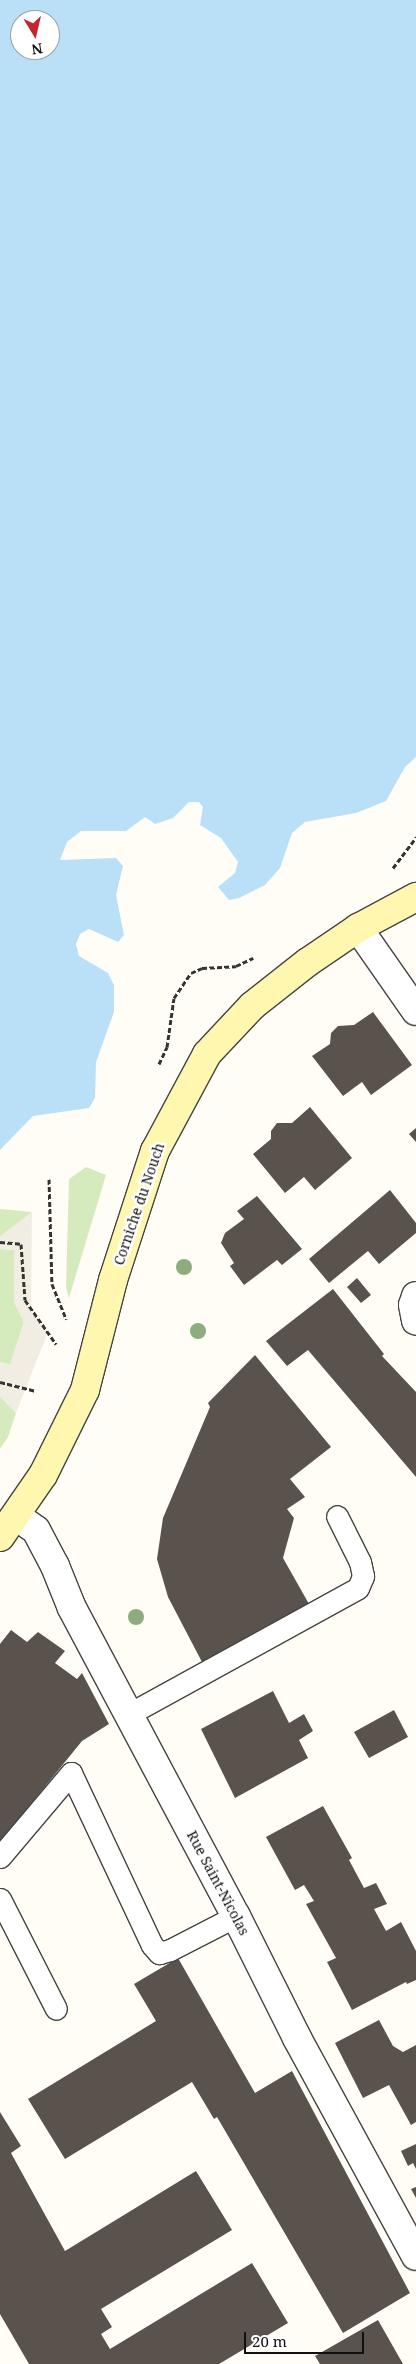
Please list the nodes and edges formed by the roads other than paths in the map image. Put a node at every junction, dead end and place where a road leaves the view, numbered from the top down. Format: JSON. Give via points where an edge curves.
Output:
{"nodes":[{"id":1,"x":416,"y":897,"type":"edge"},
{"id":2,"x":358,"y":928,"type":"junction"},
{"id":3,"x":416,"y":1012,"type":"edge"},
{"id":4,"x":416,"y":1296,"type":"edge"},
{"id":5,"x":416,"y":1321,"type":"edge"},
{"id":6,"x":337,"y":1516,"type":"dead end"},
{"id":7,"x":8,"y":1526,"type":"edge"},
{"id":8,"x":129,"y":1714,"type":"junction"},
{"id":9,"x":0,"y":1857,"type":"edge"},
{"id":10,"x":0,"y":1899,"type":"edge"},
{"id":11,"x":236,"y":1916,"type":"junction"},
{"id":12,"x":56,"y":2009,"type":"dead end"},
{"id":13,"x":416,"y":2256,"type":"edge"}],
"edges":[{"from":1,"to":2,"type":"street","name":"Corniche du Nouch"},
{"from":2,"to":3,"type":"street"},
{"from":2,"to":7,"type":"street","name":"Corniche du Nouch","via":[[252,1006],[207,1054],[155,1151],[114,1280],[85,1390],[43,1475]]},
{"from":4,"to":5,"type":"street","via":[[412,1305]]},
{"from":6,"to":8,"type":"lane","via":[[360,1562],[363,1576],[358,1588]]},
{"from":7,"to":8,"type":"street","name":"Rue Saint-Nicolas","via":[[36,1530],[72,1608]]},
{"from":8,"to":11,"type":"street","name":"Rue Saint-Nicolas"},
{"from":9,"to":11,"type":"lane","via":[[71,1773],[152,1945],[159,1953]]},
{"from":10,"to":12,"type":"lane"},
{"from":11,"to":13,"type":"street","name":"Rue Saint-Nicolas","via":[[297,2038]]}]}
